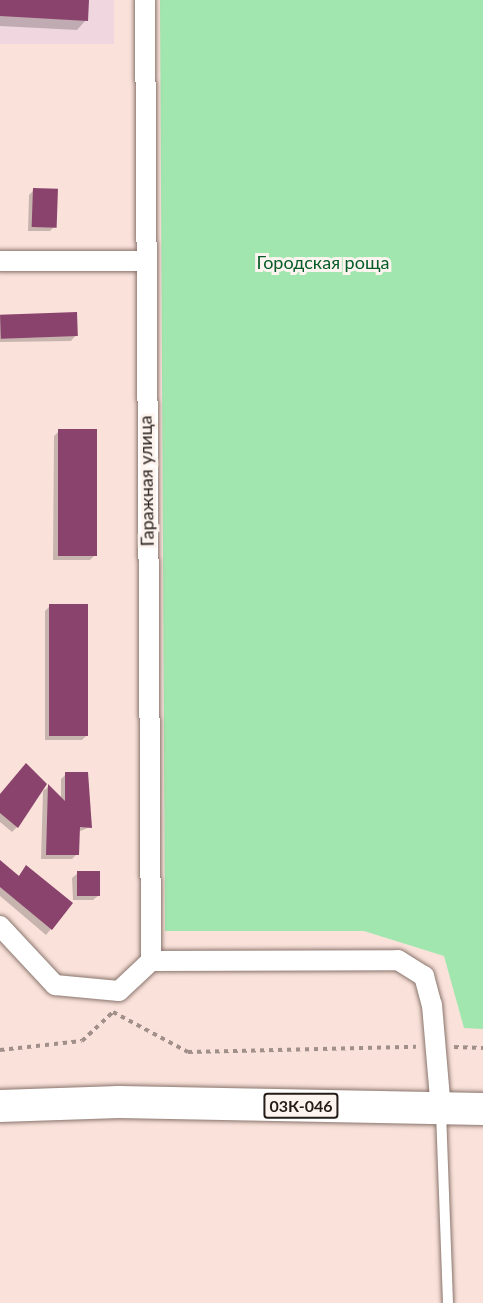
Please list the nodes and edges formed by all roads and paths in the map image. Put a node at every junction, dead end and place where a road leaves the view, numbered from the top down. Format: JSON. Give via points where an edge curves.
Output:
{"nodes":[{"id":1,"x":145,"y":0,"type":"edge"},
{"id":2,"x":0,"y":261,"type":"edge"},
{"id":3,"x":144,"y":261,"type":"junction"},
{"id":4,"x":0,"y":926,"type":"edge"},
{"id":5,"x":151,"y":962,"type":"junction"},
{"id":6,"x":436,"y":1046,"type":"junction"},
{"id":7,"x":483,"y":1048,"type":"edge"},
{"id":8,"x":0,"y":1050,"type":"edge"},
{"id":9,"x":0,"y":1106,"type":"edge"},
{"id":10,"x":441,"y":1109,"type":"junction"},
{"id":11,"x":483,"y":1109,"type":"edge"},
{"id":12,"x":448,"y":1303,"type":"edge"}],
"edges":[{"from":1,"to":3,"type":"street","name":"Гаражная улица"},
{"from":2,"to":3,"type":"street"},
{"from":3,"to":5,"type":"street","name":"Гаражная улица"},
{"from":4,"to":5,"type":"street","via":[[55,985],[118,991]]},
{"from":5,"to":6,"type":"street","via":[[398,960],[424,976]]},
{"from":6,"to":7,"type":"path"},
{"from":6,"to":8,"type":"path","via":[[188,1052],[113,1012],[82,1041]]},
{"from":6,"to":10,"type":"street"},
{"from":9,"to":10,"type":"main road","number":"03К-046","via":[[119,1102]]},
{"from":10,"to":11,"type":"main road","number":"03К-046"},
{"from":10,"to":12,"type":"lane"}]}
